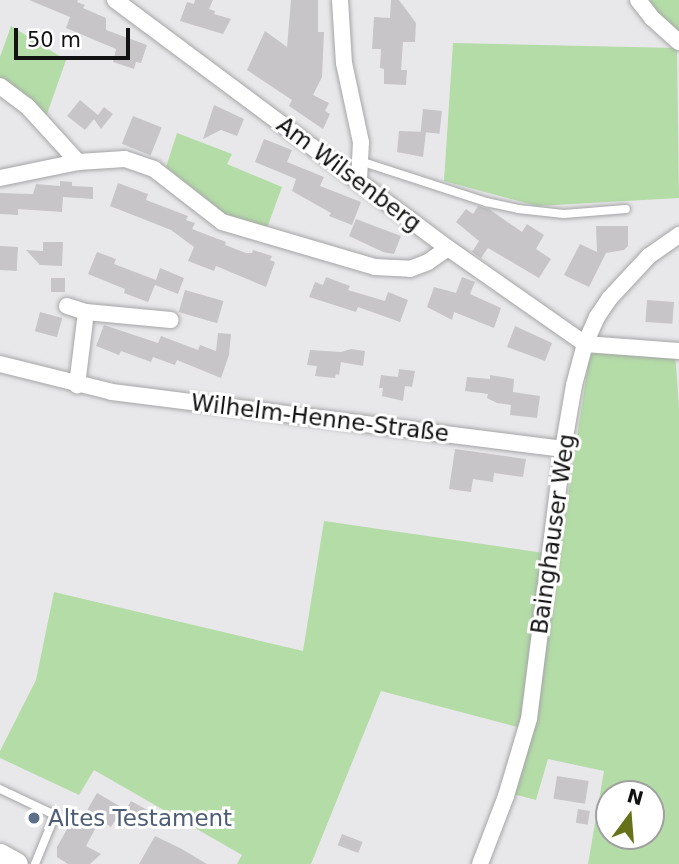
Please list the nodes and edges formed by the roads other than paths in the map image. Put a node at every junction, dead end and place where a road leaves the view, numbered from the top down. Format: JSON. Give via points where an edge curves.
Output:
{"nodes":[{"id":1,"x":114,"y":0,"type":"edge"},
{"id":2,"x":340,"y":0,"type":"edge"},
{"id":3,"x":638,"y":0,"type":"edge"},
{"id":4,"x":679,"y":42,"type":"edge"},
{"id":5,"x":0,"y":86,"type":"edge"},
{"id":6,"x":360,"y":161,"type":"junction"},
{"id":7,"x":78,"y":162,"type":"junction"},
{"id":8,"x":0,"y":178,"type":"edge"},
{"id":9,"x":359,"y":180,"type":"junction"},
{"id":10,"x":626,"y":209,"type":"dead end"},
{"id":11,"x":679,"y":235,"type":"edge"},
{"id":12,"x":448,"y":248,"type":"junction"},
{"id":13,"x":66,"y":306,"type":"dead end"},
{"id":14,"x":86,"y":312,"type":"junction"},
{"id":15,"x":171,"y":320,"type":"dead end"},
{"id":16,"x":585,"y":344,"type":"junction"},
{"id":17,"x":679,"y":351,"type":"edge"},
{"id":18,"x":0,"y":364,"type":"edge"},
{"id":19,"x":77,"y":385,"type":"junction"},
{"id":20,"x":564,"y":449,"type":"junction"},
{"id":21,"x":0,"y":789,"type":"edge"},
{"id":22,"x":0,"y":855,"type":"edge"},
{"id":23,"x":16,"y":864,"type":"edge"},
{"id":24,"x":35,"y":864,"type":"edge"},
{"id":25,"x":480,"y":864,"type":"edge"}],
"edges":[{"from":1,"to":9,"type":"street","name":"Am Wilsenberg"},
{"from":2,"to":6,"type":"street","via":[[341,44],[359,130]]},
{"from":3,"to":4,"type":"street"},
{"from":5,"to":7,"type":"street","via":[[27,106]]},
{"from":6,"to":9,"type":"street"},
{"from":6,"to":10,"type":"lane","via":[[518,209],[564,214]]},
{"from":7,"to":8,"type":"street"},
{"from":7,"to":12,"type":"street","via":[[111,159],[140,163],[168,178],[222,222],[375,267],[410,269]]},
{"from":9,"to":12,"type":"street","name":"Am Wilsenberg"},
{"from":11,"to":16,"type":"street","name":"Bainghauser Weg","via":[[623,282],[597,317]]},
{"from":12,"to":16,"type":"street","name":"Am Wilsenberg"},
{"from":13,"to":14,"type":"street"},
{"from":14,"to":15,"type":"street"},
{"from":14,"to":19,"type":"street"},
{"from":16,"to":17,"type":"street"},
{"from":16,"to":20,"type":"street","name":"Bainghauser Weg"},
{"from":18,"to":19,"type":"street","name":"Wilhelm-Henne-Straße"},
{"from":19,"to":20,"type":"street","name":"Wilhelm-Henne-Straße"},
{"from":20,"to":25,"type":"street","name":"Bainghauser Weg","via":[[529,719]]},
{"from":21,"to":24,"type":"lane","via":[[55,815]]},
{"from":22,"to":23,"type":"main road"}]}
